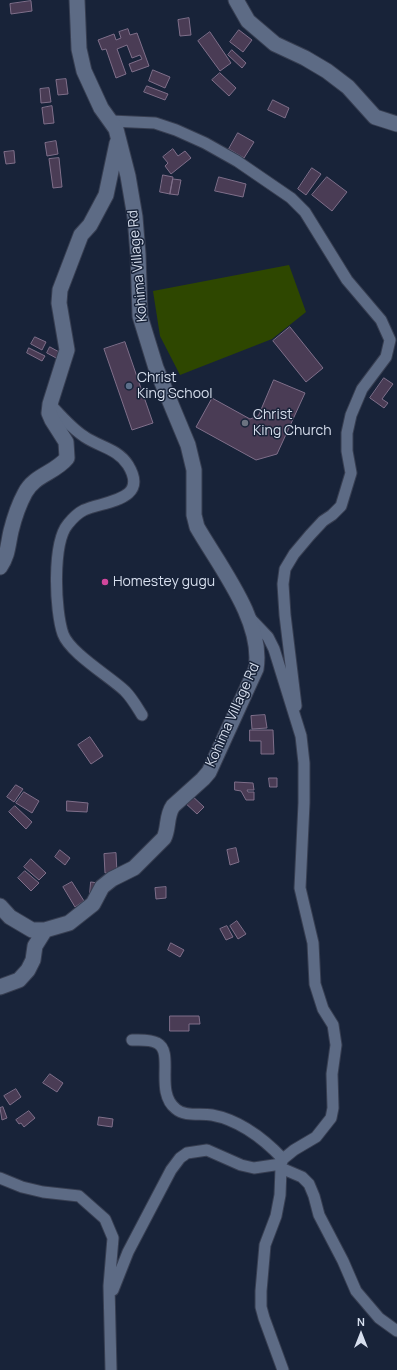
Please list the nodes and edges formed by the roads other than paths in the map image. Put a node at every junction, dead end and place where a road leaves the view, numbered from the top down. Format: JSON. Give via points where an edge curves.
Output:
{"nodes":[{"id":1,"x":77,"y":0,"type":"edge"},
{"id":2,"x":236,"y":0,"type":"edge"},
{"id":3,"x":111,"y":121,"type":"junction"},
{"id":4,"x":397,"y":124,"type":"edge"},
{"id":5,"x":117,"y":140,"type":"junction"},
{"id":6,"x":50,"y":404,"type":"junction"},
{"id":7,"x":0,"y":567,"type":"edge"},
{"id":8,"x":248,"y":617,"type":"junction"},
{"id":9,"x":142,"y":715,"type":"dead end"},
{"id":10,"x":298,"y":725,"type":"junction"},
{"id":11,"x":0,"y":906,"type":"edge"},
{"id":12,"x":44,"y":930,"type":"junction"},
{"id":13,"x":0,"y":987,"type":"edge"},
{"id":14,"x":132,"y":1040,"type":"dead end"},
{"id":15,"x":282,"y":1164,"type":"junction"},
{"id":16,"x":0,"y":1178,"type":"edge"},
{"id":17,"x":109,"y":1300,"type":"junction"},
{"id":18,"x":397,"y":1331,"type":"edge"},
{"id":19,"x":111,"y":1370,"type":"edge"},
{"id":20,"x":283,"y":1370,"type":"edge"}],
"edges":[{"from":1,"to":3,"type":"main road","name":"Kohima Village Rd","via":[[79,49],[84,71],[97,101]]},
{"from":2,"to":4,"type":"main road","via":[[248,21],[275,44],[327,71],[348,87],[375,117]]},
{"from":3,"to":5,"type":"main road","name":"Kohima Village Rd","via":[[116,129]]},
{"from":3,"to":10,"type":"street","via":[[155,123],[176,130],[237,161],[291,198],[305,212],[347,280],[380,320],[390,340],[386,357],[362,389],[351,415],[347,451],[351,473],[341,506],[310,535],[294,554],[286,570],[283,584]]},
{"from":5,"to":6,"type":"main road","via":[[106,196],[90,225],[81,235],[60,290],[59,303],[67,350]]},
{"from":5,"to":8,"type":"main road","name":"Kohima Village Rd","via":[[128,176],[135,217],[140,316],[156,368],[188,445],[194,470],[194,515],[197,527]]},
{"from":6,"to":7,"type":"main road","via":[[52,420],[66,442],[67,458],[62,465],[33,482],[25,493],[11,530],[5,560]]},
{"from":6,"to":9,"type":"street","via":[[85,437],[120,455],[131,473],[132,487],[127,495],[109,504],[82,511],[67,524],[58,552],[57,604],[66,640],[124,690]]},
{"from":8,"to":10,"type":"street","via":[[268,637],[274,649]]},
{"from":8,"to":12,"type":"main road","name":"Kohima Village Rd","via":[[258,657],[256,669],[209,772],[172,806],[164,838],[134,868],[102,887],[93,904],[69,923]]},
{"from":10,"to":15,"type":"street","via":[[304,763],[300,888],[313,943],[316,984],[323,1008],[333,1025],[336,1045],[332,1074],[331,1118],[316,1136],[294,1150]]},
{"from":11,"to":12,"type":"main road","name":"Kohima Village Rd","via":[[10,917],[32,930]]},
{"from":12,"to":13,"type":"main road","via":[[35,946],[28,970],[19,980]]},
{"from":14,"to":15,"type":"street","via":[[152,1041],[163,1049],[165,1092],[171,1105],[177,1110],[183,1113],[223,1117],[240,1125],[260,1138]]},
{"from":15,"to":17,"type":"street","via":[[254,1168],[206,1150],[187,1153],[180,1158],[171,1170],[128,1252]]},
{"from":15,"to":18,"type":"street","via":[[309,1184],[319,1215],[356,1291],[379,1318]]},
{"from":15,"to":20,"type":"street","via":[[279,1202],[265,1245],[261,1307]]},
{"from":16,"to":17,"type":"street","via":[[43,1192],[79,1196],[105,1219],[113,1238]]},
{"from":17,"to":19,"type":"street"}]}
